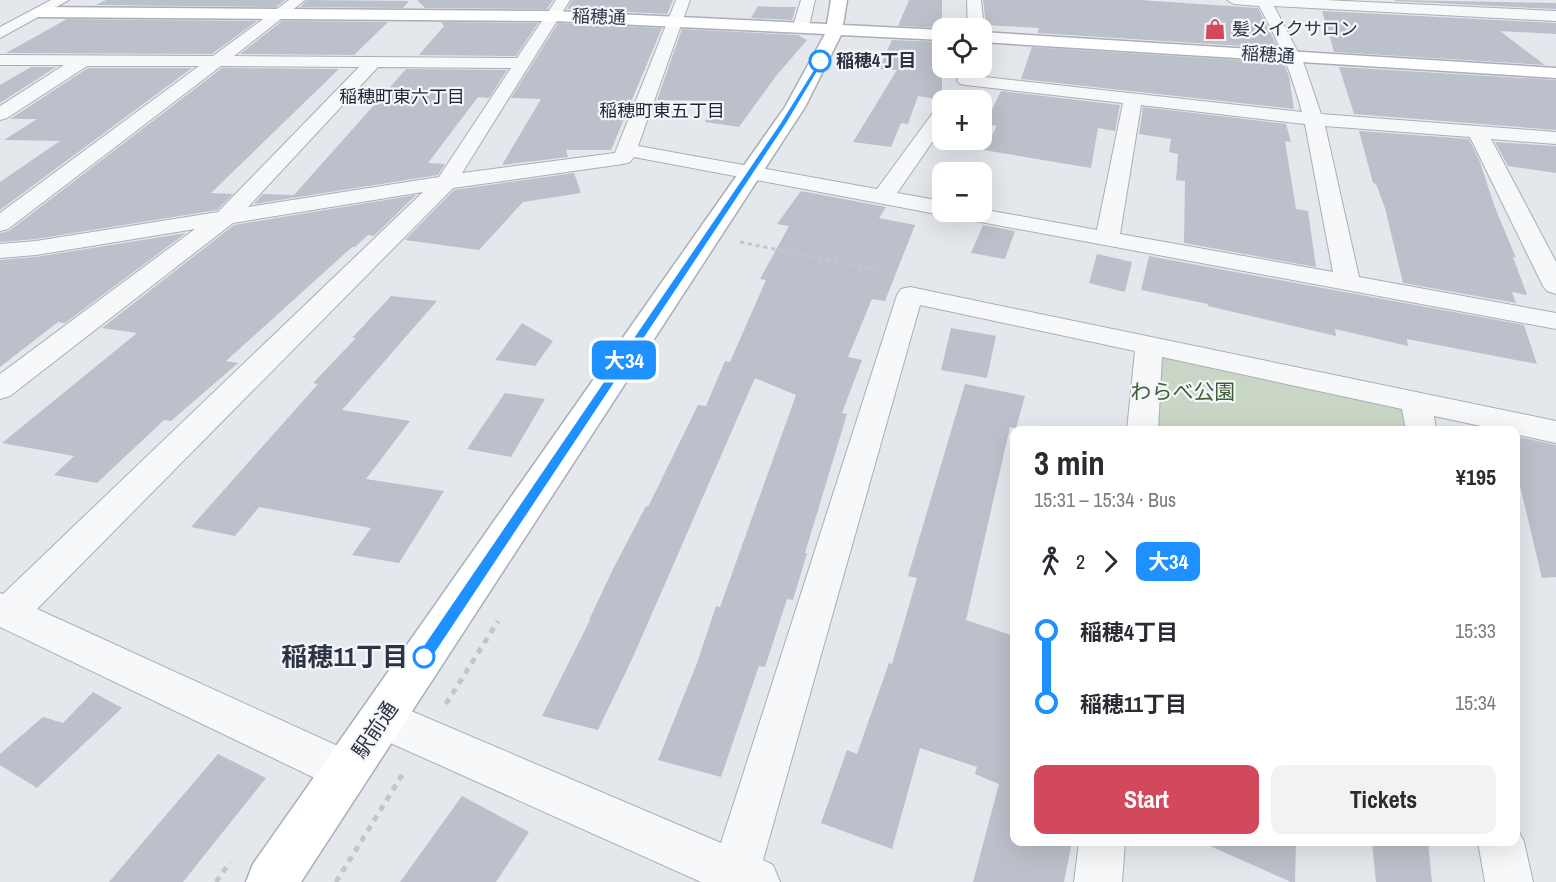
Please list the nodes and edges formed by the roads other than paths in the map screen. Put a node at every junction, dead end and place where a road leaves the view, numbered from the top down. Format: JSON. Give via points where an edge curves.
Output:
{"nodes":[{"id":1,"x":62,"y":0,"type":"edge"},
{"id":2,"x":298,"y":0,"type":"edge"},
{"id":3,"x":683,"y":0,"type":"edge"},
{"id":4,"x":808,"y":0,"type":"edge"},
{"id":5,"x":974,"y":0,"type":"edge"},
{"id":6,"x":1234,"y":0,"type":"edge"},
{"id":7,"x":1486,"y":0,"type":"edge"},
{"id":8,"x":1264,"y":1,"type":"edge"},
{"id":9,"x":1373,"y":4,"type":"edge"},
{"id":10,"x":558,"y":8,"type":"edge"},
{"id":11,"x":39,"y":12,"type":"junction"},
{"id":12,"x":280,"y":13,"type":"junction"},
{"id":13,"x":837,"y":14,"type":"edge"},
{"id":14,"x":1504,"y":14,"type":"junction"},
{"id":15,"x":1556,"y":16,"type":"edge"},
{"id":16,"x":975,"y":18,"type":"edge"},
{"id":17,"x":676,"y":21,"type":"junction"},
{"id":18,"x":801,"y":26,"type":"junction"},
{"id":19,"x":0,"y":33,"type":"edge"},
{"id":20,"x":932,"y":33,"type":"edge"},
{"id":21,"x":992,"y":38,"type":"edge"},
{"id":22,"x":1292,"y":56,"type":"junction"},
{"id":23,"x":0,"y":60,"type":"edge"},
{"id":24,"x":83,"y":60,"type":"junction"},
{"id":25,"x":216,"y":61,"type":"junction"},
{"id":26,"x":374,"y":62,"type":"junction"},
{"id":27,"x":522,"y":63,"type":"junction"},
{"id":28,"x":1556,"y":73,"type":"edge"},
{"id":29,"x":964,"y":80,"type":"edge"},
{"id":30,"x":1133,"y":99,"type":"junction"},
{"id":31,"x":0,"y":114,"type":"edge"},
{"id":32,"x":1313,"y":118,"type":"junction"},
{"id":33,"x":932,"y":128,"type":"edge"},
{"id":34,"x":1478,"y":133,"type":"junction"},
{"id":35,"x":1556,"y":138,"type":"edge"},
{"id":36,"x":627,"y":150,"type":"junction"},
{"id":37,"x":751,"y":173,"type":"junction"},
{"id":38,"x":446,"y":182,"type":"junction"},
{"id":39,"x":884,"y":197,"type":"junction"},
{"id":40,"x":932,"y":206,"type":"edge"},
{"id":41,"x":992,"y":217,"type":"edge"},
{"id":42,"x":225,"y":218,"type":"junction"},
{"id":43,"x":0,"y":224,"type":"edge"},
{"id":44,"x":1107,"y":238,"type":"junction"},
{"id":45,"x":0,"y":251,"type":"edge"},
{"id":46,"x":1347,"y":282,"type":"junction"},
{"id":47,"x":1556,"y":286,"type":"edge"},
{"id":48,"x":1556,"y":321,"type":"edge"},
{"id":49,"x":1149,"y":346,"type":"junction"},
{"id":50,"x":0,"y":389,"type":"edge"},
{"id":51,"x":1419,"y":417,"type":"edge"},
{"id":52,"x":1142,"y":426,"type":"edge"},
{"id":53,"x":1501,"y":426,"type":"edge"},
{"id":54,"x":1520,"y":428,"type":"edge"},
{"id":55,"x":1556,"y":432,"type":"edge"},
{"id":56,"x":4,"y":611,"type":"edge"},
{"id":57,"x":383,"y":719,"type":"junction"},
{"id":58,"x":346,"y":772,"type":"junction"},
{"id":59,"x":1102,"y":846,"type":"edge"},
{"id":60,"x":1502,"y":846,"type":"edge"},
{"id":61,"x":745,"y":878,"type":"edge"},
{"id":62,"x":271,"y":882,"type":"edge"},
{"id":63,"x":1098,"y":882,"type":"edge"},
{"id":64,"x":1509,"y":882,"type":"edge"}],
"edges":[{"from":1,"to":11,"type":"street"},
{"from":2,"to":12,"type":"street"},
{"from":3,"to":17,"type":"street"},
{"from":4,"to":18,"type":"street"},
{"from":5,"to":16,"type":"street"},
{"from":6,"to":8,"type":"street"},
{"from":7,"to":14,"type":"street"},
{"from":8,"to":9,"type":"street"},
{"from":8,"to":22,"type":"street"},
{"from":9,"to":14,"type":"street"},
{"from":10,"to":12,"type":"street","name":"稲穂通"},
{"from":10,"to":17,"type":"street","name":"稲穂通"},
{"from":10,"to":27,"type":"street"},
{"from":11,"to":12,"type":"street","name":"稲穂通"},
{"from":11,"to":19,"type":"street"},
{"from":12,"to":25,"type":"street"},
{"from":13,"to":18,"type":"street","name":"稲穂通"},
{"from":13,"to":20,"type":"street","name":"稲穂通"},
{"from":13,"to":37,"type":"street","name":"駅前通","via":[[832,40],[795,107]]},
{"from":14,"to":15,"type":"street"},
{"from":17,"to":18,"type":"street","name":"稲穂通"},
{"from":17,"to":36,"type":"street"},
{"from":21,"to":22,"type":"street","name":"稲穂通"},
{"from":22,"to":28,"type":"street","name":"稲穂通"},
{"from":22,"to":32,"type":"street"},
{"from":23,"to":24,"type":"street"},
{"from":24,"to":25,"type":"street"},
{"from":24,"to":31,"type":"street"},
{"from":25,"to":26,"type":"street"},
{"from":25,"to":43,"type":"street"},
{"from":26,"to":27,"type":"street"},
{"from":26,"to":42,"type":"street"},
{"from":27,"to":38,"type":"street"},
{"from":29,"to":30,"type":"street"},
{"from":30,"to":32,"type":"street"},
{"from":30,"to":44,"type":"street"},
{"from":32,"to":34,"type":"street"},
{"from":32,"to":46,"type":"street"},
{"from":33,"to":39,"type":"street"},
{"from":34,"to":35,"type":"street"},
{"from":34,"to":47,"type":"street"},
{"from":36,"to":37,"type":"street"},
{"from":36,"to":38,"type":"street","via":[[623,158]]},
{"from":37,"to":39,"type":"street"},
{"from":37,"to":57,"type":"street","name":"駅前通"},
{"from":38,"to":42,"type":"street"},
{"from":38,"to":56,"type":"street"},
{"from":39,"to":40,"type":"street"},
{"from":41,"to":44,"type":"street"},
{"from":42,"to":45,"type":"street"},
{"from":42,"to":50,"type":"street"},
{"from":44,"to":46,"type":"street"},
{"from":46,"to":48,"type":"street"},
{"from":49,"to":51,"type":"street"},
{"from":49,"to":52,"type":"street"},
{"from":49,"to":61,"type":"street","via":[[910,295]]},
{"from":51,"to":53,"type":"street"},
{"from":54,"to":55,"type":"street"},
{"from":56,"to":58,"type":"street"},
{"from":57,"to":58,"type":"street","name":"駅前通"},
{"from":57,"to":61,"type":"street"},
{"from":58,"to":62,"type":"street","name":"駅前通"},
{"from":59,"to":63,"type":"street"},
{"from":60,"to":64,"type":"street"}]}
